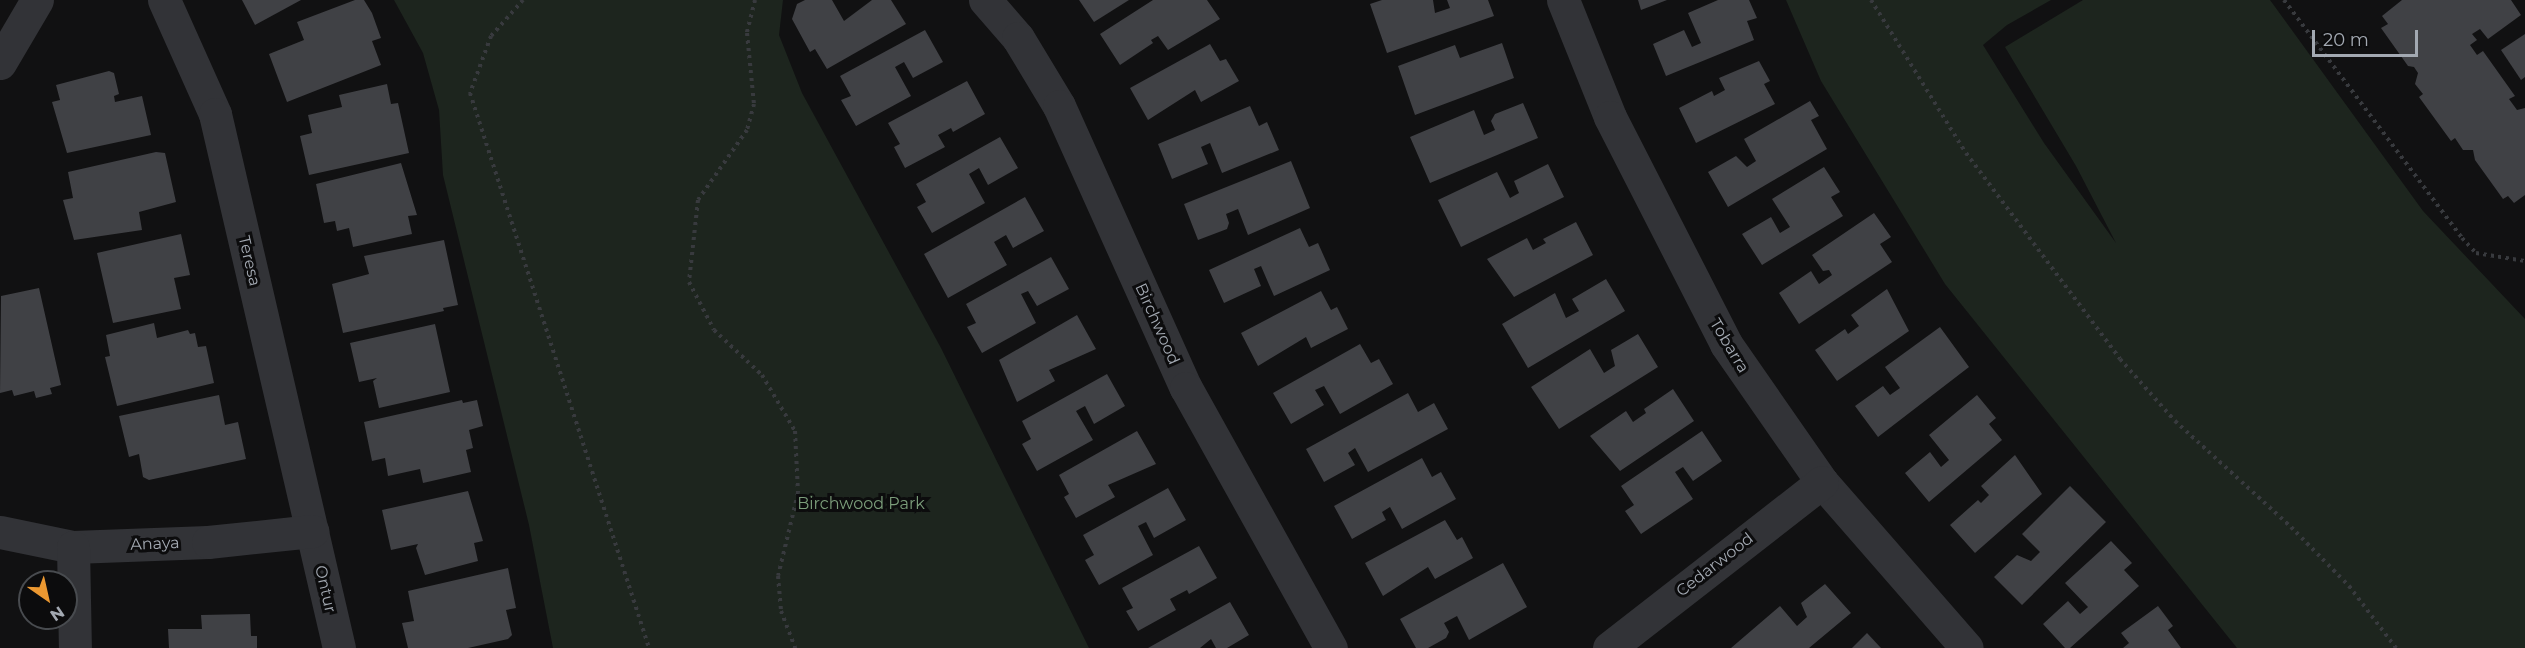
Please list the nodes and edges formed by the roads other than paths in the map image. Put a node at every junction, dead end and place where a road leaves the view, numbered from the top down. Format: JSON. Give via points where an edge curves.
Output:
{"nodes":[{"id":1,"x":37,"y":0,"type":"edge"},
{"id":2,"x":164,"y":0,"type":"edge"},
{"id":3,"x":985,"y":0,"type":"edge"},
{"id":4,"x":1563,"y":0,"type":"edge"},
{"id":5,"x":0,"y":63,"type":"edge"},
{"id":6,"x":1822,"y":483,"type":"junction"},
{"id":7,"x":312,"y":531,"type":"junction"},
{"id":8,"x":0,"y":532,"type":"edge"},
{"id":9,"x":73,"y":547,"type":"junction"},
{"id":10,"x":75,"y":648,"type":"edge"},
{"id":11,"x":339,"y":648,"type":"edge"},
{"id":12,"x":1331,"y":648,"type":"edge"},
{"id":13,"x":1609,"y":648,"type":"edge"},
{"id":14,"x":1967,"y":648,"type":"edge"}],
"edges":[{"from":1,"to":5,"type":"street"},
{"from":2,"to":7,"type":"street","name":"Teresa","via":[[215,114]]},
{"from":3,"to":12,"type":"street","name":"Birchwood","via":[[1018,38],[1059,106],[1186,388]]},
{"from":4,"to":6,"type":"street","name":"Tobarra","via":[[1610,117],[1726,344]]},
{"from":6,"to":13,"type":"street","name":"Cedarwood"},
{"from":6,"to":14,"type":"street","name":"Tobarra"},
{"from":7,"to":9,"type":"street","name":"Anaya","via":[[208,542]]},
{"from":7,"to":11,"type":"street","name":"Ontur"},
{"from":8,"to":9,"type":"street","name":"Anaya"},
{"from":9,"to":10,"type":"street"}]}
